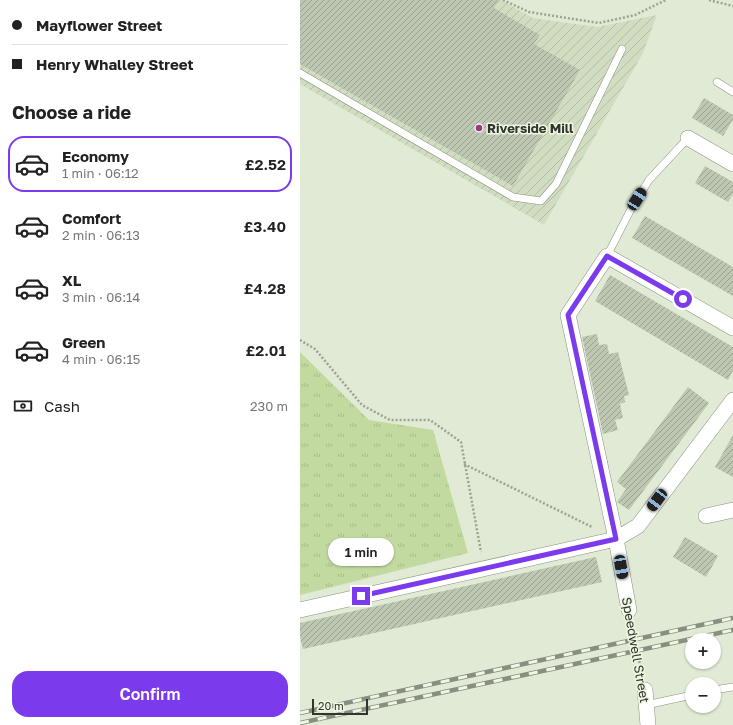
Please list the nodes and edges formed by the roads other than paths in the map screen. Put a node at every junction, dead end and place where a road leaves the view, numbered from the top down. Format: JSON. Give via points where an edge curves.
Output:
{"nodes":[{"id":1,"x":622,"y":49,"type":"dead end"},
{"id":2,"x":300,"y":73,"type":"edge"},
{"id":3,"x":717,"y":82,"type":"dead end"},
{"id":4,"x":733,"y":92,"type":"edge"},
{"id":5,"x":688,"y":138,"type":"joint"},
{"id":6,"x":733,"y":164,"type":"edge"},
{"id":7,"x":607,"y":256,"type":"junction"},
{"id":8,"x":733,"y":328,"type":"edge"},
{"id":9,"x":733,"y":400,"type":"edge"},
{"id":10,"x":733,"y":510,"type":"edge"},
{"id":11,"x":706,"y":516,"type":"dead end"},
{"id":12,"x":616,"y":539,"type":"junction"},
{"id":13,"x":300,"y":610,"type":"edge"},
{"id":14,"x":628,"y":610,"type":"road end"},
{"id":15,"x":733,"y":686,"type":"edge"},
{"id":16,"x":721,"y":689,"type":"edge"},
{"id":17,"x":685,"y":695,"type":"edge"},
{"id":18,"x":645,"y":698,"type":"joint"},
{"id":19,"x":648,"y":725,"type":"edge"}],
"edges":[{"from":1,"to":2,"type":"lane","via":[[556,184],[541,201],[513,197]]},
{"from":3,"to":4,"type":"lane"},
{"from":5,"to":6,"type":"street"},
{"from":5,"to":7,"type":"lane","via":[[649,180]]},
{"from":7,"to":8,"type":"street"},
{"from":7,"to":12,"type":"street","name":"Speedwell Street","via":[[568,315]]},
{"from":9,"to":12,"type":"street","via":[[638,526]]},
{"from":10,"to":11,"type":"street"},
{"from":12,"to":13,"type":"street"},
{"from":12,"to":14,"type":"street","name":"Speedwell Street"},
{"from":15,"to":16,"type":"lane"},
{"from":17,"to":18,"type":"lane"},
{"from":18,"to":19,"type":"street","name":"Speedwell Street"}]}
